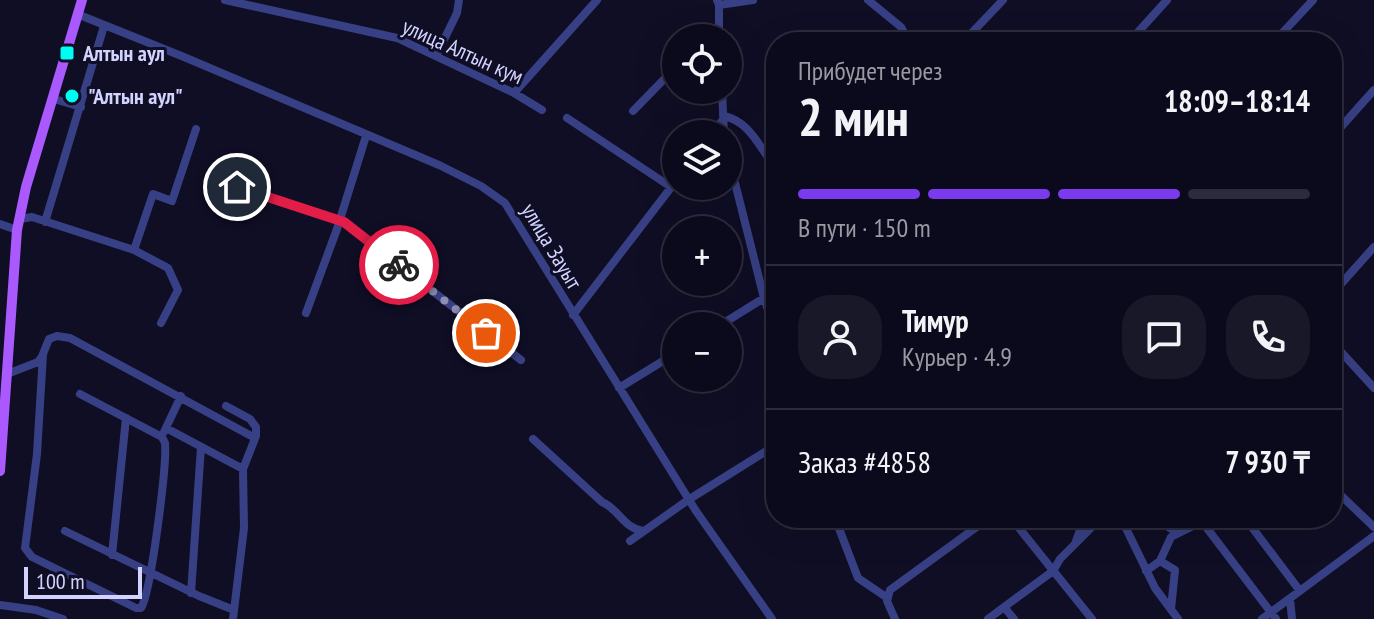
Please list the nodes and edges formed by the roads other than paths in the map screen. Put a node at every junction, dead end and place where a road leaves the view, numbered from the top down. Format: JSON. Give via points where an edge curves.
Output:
{"nodes":[{"id":1,"x":82,"y":0,"type":"edge"},
{"id":2,"x":225,"y":0,"type":"edge"},
{"id":3,"x":459,"y":0,"type":"edge"},
{"id":4,"x":597,"y":0,"type":"edge"},
{"id":5,"x":753,"y":0,"type":"edge"},
{"id":6,"x":868,"y":0,"type":"edge"},
{"id":7,"x":1003,"y":0,"type":"edge"},
{"id":8,"x":1167,"y":0,"type":"edge"},
{"id":9,"x":1313,"y":0,"type":"edge"},
{"id":10,"x":255,"y":3,"type":"edge"},
{"id":11,"x":718,"y":3,"type":"edge"},
{"id":12,"x":77,"y":14,"type":"junction"},
{"id":13,"x":719,"y":24,"type":"edge"},
{"id":14,"x":104,"y":26,"type":"junction"},
{"id":15,"x":904,"y":32,"type":"edge"},
{"id":16,"x":971,"y":32,"type":"edge"},
{"id":17,"x":1138,"y":32,"type":"edge"},
{"id":18,"x":1283,"y":32,"type":"edge"},
{"id":19,"x":436,"y":56,"type":"junction"},
{"id":20,"x":662,"y":81,"type":"edge"},
{"id":21,"x":1374,"y":90,"type":"edge"},
{"id":22,"x":514,"y":93,"type":"junction"},
{"id":23,"x":54,"y":99,"type":"junction"},
{"id":24,"x":722,"y":104,"type":"edge"},
{"id":25,"x":81,"y":107,"type":"junction"},
{"id":26,"x":542,"y":110,"type":"dead end"},
{"id":27,"x":633,"y":111,"type":"dead end"},
{"id":28,"x":567,"y":118,"type":"dead end"},
{"id":29,"x":723,"y":119,"type":"joint"},
{"id":30,"x":1342,"y":126,"type":"edge"},
{"id":31,"x":196,"y":129,"type":"dead end"},
{"id":32,"x":366,"y":136,"type":"junction"},
{"id":33,"x":766,"y":155,"type":"edge"},
{"id":34,"x":662,"y":177,"type":"edge"},
{"id":35,"x":237,"y":187,"type":"dead end"},
{"id":36,"x":662,"y":200,"type":"edge"},
{"id":37,"x":739,"y":200,"type":"edge"},
{"id":38,"x":339,"y":220,"type":"junction"},
{"id":39,"x":45,"y":222,"type":"junction"},
{"id":40,"x":0,"y":224,"type":"edge"},
{"id":41,"x":18,"y":224,"type":"junction"},
{"id":42,"x":1374,"y":247,"type":"edge"},
{"id":43,"x":134,"y":250,"type":"junction"},
{"id":44,"x":1342,"y":283,"type":"edge"},
{"id":45,"x":764,"y":298,"type":"junction"},
{"id":46,"x":766,"y":304,"type":"edge"},
{"id":47,"x":742,"y":312,"type":"edge"},
{"id":48,"x":306,"y":313,"type":"dead end"},
{"id":49,"x":573,"y":315,"type":"junction"},
{"id":50,"x":161,"y":323,"type":"dead end"},
{"id":51,"x":1342,"y":352,"type":"edge"},
{"id":52,"x":43,"y":354,"type":"junction"},
{"id":53,"x":521,"y":360,"type":"dead end"},
{"id":54,"x":662,"y":362,"type":"edge"},
{"id":55,"x":7,"y":374,"type":"junction"},
{"id":56,"x":1373,"y":387,"type":"edge"},
{"id":57,"x":619,"y":388,"type":"junction"},
{"id":58,"x":80,"y":394,"type":"dead end"},
{"id":59,"x":181,"y":396,"type":"junction"},
{"id":60,"x":226,"y":406,"type":"dead end"},
{"id":61,"x":126,"y":418,"type":"junction"},
{"id":62,"x":164,"y":432,"type":"junction"},
{"id":63,"x":255,"y":438,"type":"junction"},
{"id":64,"x":533,"y":439,"type":"dead end"},
{"id":65,"x":201,"y":447,"type":"junction"},
{"id":66,"x":766,"y":451,"type":"edge"},
{"id":67,"x":243,"y":469,"type":"junction"},
{"id":68,"x":0,"y":471,"type":"edge"},
{"id":69,"x":1342,"y":497,"type":"edge"},
{"id":70,"x":688,"y":500,"type":"junction"},
{"id":71,"x":1374,"y":527,"type":"edge"},
{"id":72,"x":839,"y":528,"type":"edge"},
{"id":73,"x":975,"y":528,"type":"edge"},
{"id":74,"x":1019,"y":528,"type":"edge"},
{"id":75,"x":1081,"y":528,"type":"edge"},
{"id":76,"x":1089,"y":528,"type":"edge"},
{"id":77,"x":1126,"y":528,"type":"edge"},
{"id":78,"x":1170,"y":528,"type":"edge"},
{"id":79,"x":1187,"y":528,"type":"edge"},
{"id":80,"x":1207,"y":528,"type":"edge"},
{"id":81,"x":1253,"y":528,"type":"edge"},
{"id":82,"x":65,"y":531,"type":"dead end"},
{"id":83,"x":643,"y":531,"type":"junction"},
{"id":84,"x":1176,"y":532,"type":"junction"},
{"id":85,"x":1374,"y":536,"type":"edge"},
{"id":86,"x":630,"y":541,"type":"dead end"},
{"id":87,"x":1075,"y":544,"type":"junction"},
{"id":88,"x":112,"y":555,"type":"junction"},
{"id":89,"x":1160,"y":561,"type":"junction"},
{"id":90,"x":1053,"y":571,"type":"junction"},
{"id":91,"x":1146,"y":571,"type":"junction"},
{"id":92,"x":151,"y":573,"type":"junction"},
{"id":93,"x":1300,"y":591,"type":"junction"},
{"id":94,"x":191,"y":593,"type":"junction"},
{"id":95,"x":1290,"y":599,"type":"junction"},
{"id":96,"x":887,"y":601,"type":"junction"},
{"id":97,"x":0,"y":605,"type":"edge"},
{"id":98,"x":1004,"y":607,"type":"junction"},
{"id":99,"x":1171,"y":609,"type":"junction"},
{"id":100,"x":233,"y":615,"type":"edge"},
{"id":101,"x":1274,"y":616,"type":"edge"},
{"id":102,"x":63,"y":619,"type":"edge"},
{"id":103,"x":772,"y":619,"type":"edge"},
{"id":104,"x":895,"y":619,"type":"edge"},
{"id":105,"x":988,"y":619,"type":"edge"},
{"id":106,"x":1014,"y":619,"type":"edge"},
{"id":107,"x":1092,"y":619,"type":"edge"},
{"id":108,"x":1178,"y":619,"type":"edge"},
{"id":109,"x":1262,"y":619,"type":"edge"},
{"id":110,"x":1292,"y":619,"type":"edge"}],
"edges":[{"from":1,"to":12,"type":"main road"},
{"from":2,"to":10,"type":"street","name":"улица Алтын кум"},
{"from":3,"to":19,"type":"street"},
{"from":4,"to":22,"type":"street"},
{"from":5,"to":11,"type":"street"},
{"from":6,"to":15,"type":"street"},
{"from":7,"to":16,"type":"street"},
{"from":8,"to":17,"type":"street"},
{"from":9,"to":18,"type":"street"},
{"from":10,"to":19,"type":"street","name":"улица Алтын кум","via":[[397,38]]},
{"from":11,"to":13,"type":"street"},
{"from":12,"to":14,"type":"street","name":"улица Зауыт"},
{"from":12,"to":23,"type":"main road"},
{"from":14,"to":25,"type":"street"},
{"from":14,"to":32,"type":"street","name":"улица Зауыт"},
{"from":19,"to":22,"type":"street","name":"улица Алтын кум"},
{"from":20,"to":27,"type":"street"},
{"from":21,"to":30,"type":"street"},
{"from":22,"to":26,"type":"street","name":"улица Алтын кум"},
{"from":23,"to":25,"type":"street"},
{"from":23,"to":41,"type":"main road"},
{"from":24,"to":29,"type":"street"},
{"from":25,"to":39,"type":"street"},
{"from":28,"to":34,"type":"street"},
{"from":29,"to":33,"type":"street","via":[[736,118]]},
{"from":31,"to":43,"type":"street","via":[[172,201],[153,194]]},
{"from":32,"to":38,"type":"street"},
{"from":32,"to":49,"type":"street","name":"улица Зауыт","via":[[439,165],[505,203]]},
{"from":35,"to":38,"type":"street"},
{"from":36,"to":49,"type":"street"},
{"from":37,"to":45,"type":"street"},
{"from":38,"to":48,"type":"street"},
{"from":38,"to":53,"type":"street"},
{"from":39,"to":41,"type":"street","via":[[32,217]]},
{"from":39,"to":43,"type":"street"},
{"from":40,"to":41,"type":"street"},
{"from":41,"to":55,"type":"main road"},
{"from":42,"to":44,"type":"street"},
{"from":43,"to":50,"type":"street","via":[[168,268],[177,283]]},
{"from":45,"to":46,"type":"street"},
{"from":45,"to":47,"type":"street"},
{"from":49,"to":57,"type":"street","name":"улица Зауыт"},
{"from":51,"to":56,"type":"street"},
{"from":52,"to":55,"type":"street","via":[[38,362]]},
{"from":52,"to":59,"type":"street","via":[[49,339],[70,338]]},
{"from":52,"to":92,"type":"street","via":[[25,548],[32,557],[136,608],[144,603]]},
{"from":54,"to":57,"type":"street"},
{"from":55,"to":68,"type":"main road"},
{"from":57,"to":70,"type":"street","name":"улица Зауыт"},
{"from":58,"to":61,"type":"street"},
{"from":59,"to":62,"type":"street"},
{"from":59,"to":63,"type":"street"},
{"from":60,"to":63,"type":"street","via":[[250,419]]},
{"from":61,"to":62,"type":"street"},
{"from":61,"to":88,"type":"street"},
{"from":62,"to":65,"type":"street"},
{"from":62,"to":92,"type":"street"},
{"from":63,"to":67,"type":"street"},
{"from":64,"to":83,"type":"street","via":[[632,530]]},
{"from":65,"to":67,"type":"street"},
{"from":65,"to":94,"type":"street"},
{"from":66,"to":70,"type":"street"},
{"from":67,"to":100,"type":"street","via":[[244,528]]},
{"from":69,"to":71,"type":"street"},
{"from":70,"to":83,"type":"street"},
{"from":70,"to":103,"type":"street","name":"улица Зауыт"},
{"from":72,"to":96,"type":"street","via":[[858,578]]},
{"from":73,"to":96,"type":"street","via":[[890,590]]},
{"from":74,"to":90,"type":"street"},
{"from":75,"to":87,"type":"street"},
{"from":76,"to":87,"type":"street"},
{"from":77,"to":91,"type":"street"},
{"from":78,"to":84,"type":"street"},
{"from":79,"to":84,"type":"street"},
{"from":80,"to":101,"type":"street"},
{"from":81,"to":93,"type":"street"},
{"from":82,"to":88,"type":"street"},
{"from":83,"to":86,"type":"street"},
{"from":84,"to":89,"type":"street"},
{"from":85,"to":93,"type":"street"},
{"from":87,"to":90,"type":"street"},
{"from":88,"to":92,"type":"street"},
{"from":89,"to":91,"type":"street"},
{"from":89,"to":99,"type":"street","via":[[1176,574]]},
{"from":90,"to":98,"type":"street"},
{"from":90,"to":107,"type":"street"},
{"from":91,"to":99,"type":"street"},
{"from":92,"to":94,"type":"street"},
{"from":93,"to":95,"type":"street"},
{"from":94,"to":100,"type":"street"},
{"from":95,"to":101,"type":"street"},
{"from":95,"to":110,"type":"street"},
{"from":96,"to":104,"type":"street"},
{"from":97,"to":102,"type":"street"},
{"from":98,"to":105,"type":"street"},
{"from":98,"to":106,"type":"street"},
{"from":99,"to":108,"type":"street"},
{"from":101,"to":109,"type":"street"}]}
